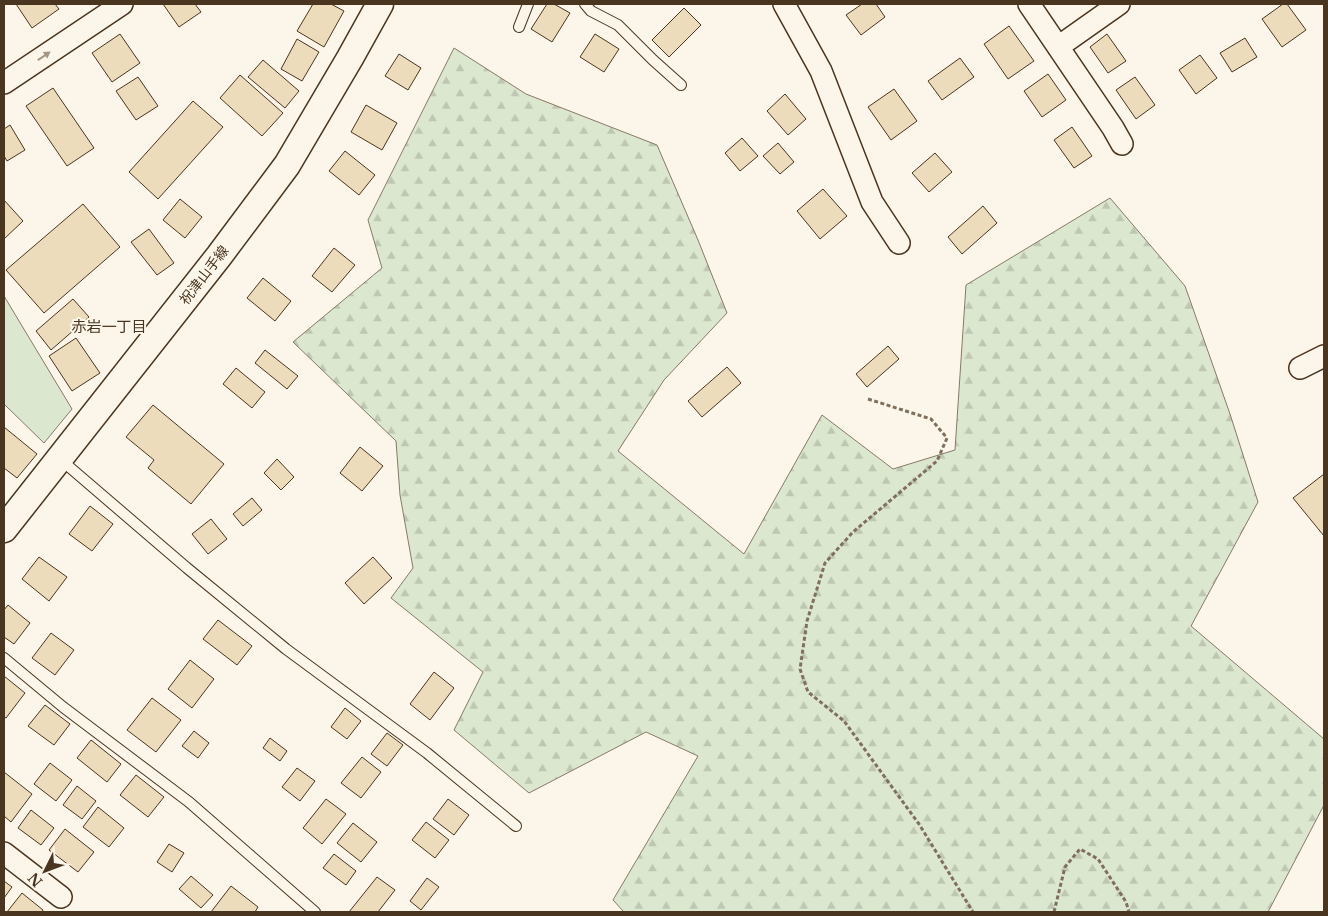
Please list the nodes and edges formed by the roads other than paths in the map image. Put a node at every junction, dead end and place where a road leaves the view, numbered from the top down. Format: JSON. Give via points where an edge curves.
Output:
{"nodes":[{"id":1,"x":122,"y":4,"type":"edge"},
{"id":2,"x":380,"y":4,"type":"edge"},
{"id":3,"x":528,"y":4,"type":"edge"},
{"id":4,"x":585,"y":4,"type":"edge"},
{"id":5,"x":784,"y":4,"type":"edge"},
{"id":6,"x":1029,"y":4,"type":"edge"},
{"id":7,"x":1120,"y":4,"type":"edge"},
{"id":8,"x":519,"y":28,"type":"dead end"},
{"id":9,"x":1058,"y":47,"type":"junction"},
{"id":10,"x":4,"y":83,"type":"edge"},
{"id":11,"x":681,"y":85,"type":"dead end"},
{"id":12,"x":1122,"y":144,"type":"dead end"},
{"id":13,"x":899,"y":243,"type":"dead end"},
{"id":14,"x":1324,"y":356,"type":"edge"},
{"id":15,"x":1300,"y":368,"type":"dead end"},
{"id":16,"x":59,"y":459,"type":"junction"},
{"id":17,"x":4,"y":529,"type":"edge"},
{"id":18,"x":4,"y":658,"type":"edge"},
{"id":19,"x":516,"y":826,"type":"dead end"},
{"id":20,"x":4,"y":853,"type":"edge"},
{"id":21,"x":61,"y":897,"type":"dead end"},
{"id":22,"x":315,"y":912,"type":"edge"}],
"edges":[{"from":10,"to":1,"type":"street","one_way":true},
{"from":2,"to":16,"type":"street","name":"祝津山手線","via":[[286,165],[219,256]]},
{"from":3,"to":8,"type":"lane"},
{"from":4,"to":11,"type":"lane","via":[[618,25]]},
{"from":5,"to":13,"type":"street","via":[[821,71],[872,202]]},
{"from":6,"to":9,"type":"street"},
{"from":7,"to":9,"type":"street"},
{"from":9,"to":12,"type":"street"},
{"from":14,"to":15,"type":"street"},
{"from":16,"to":17,"type":"street","name":"祝津山手線"},
{"from":16,"to":19,"type":"lane","via":[[286,649],[427,753]]},
{"from":18,"to":22,"type":"lane","via":[[189,802]]},
{"from":20,"to":21,"type":"street"}]}
